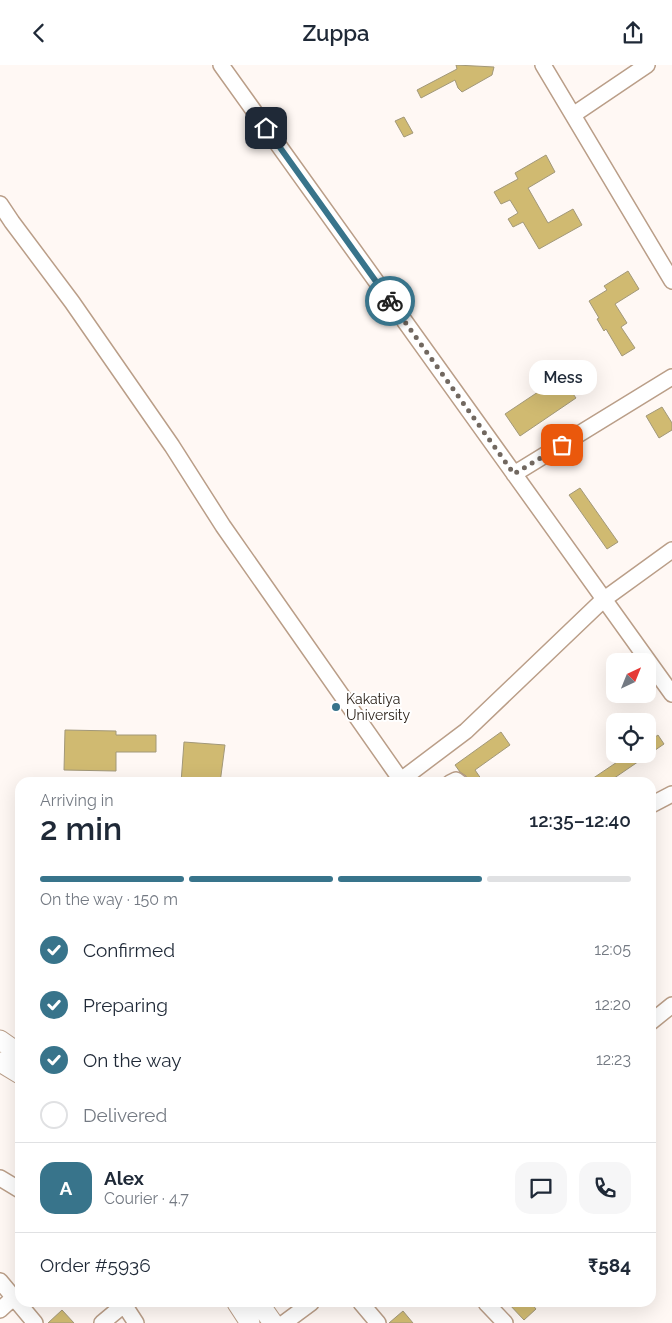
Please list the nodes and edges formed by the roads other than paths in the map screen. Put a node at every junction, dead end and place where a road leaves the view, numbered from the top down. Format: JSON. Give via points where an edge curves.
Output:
{"nodes":[{"id":1,"x":221,"y":65,"type":"edge"},
{"id":2,"x":543,"y":65,"type":"edge"},
{"id":3,"x":647,"y":65,"type":"edge"},
{"id":4,"x":572,"y":115,"type":"junction"},
{"id":5,"x":0,"y":204,"type":"edge"},
{"id":6,"x":672,"y":281,"type":"edge"},
{"id":7,"x":672,"y":377,"type":"edge"},
{"id":8,"x":514,"y":474,"type":"junction"},
{"id":9,"x":672,"y":550,"type":"edge"},
{"id":10,"x":603,"y":600,"type":"junction"},
{"id":11,"x":672,"y":694,"type":"edge"},
{"id":12,"x":396,"y":777,"type":"edge"},
{"id":13,"x":406,"y":777,"type":"edge"},
{"id":14,"x":672,"y":794,"type":"edge"},
{"id":15,"x":656,"y":802,"type":"edge"},
{"id":16,"x":672,"y":1005,"type":"edge"},
{"id":17,"x":656,"y":1018,"type":"edge"},
{"id":18,"x":0,"y":1040,"type":"edge"},
{"id":19,"x":15,"y":1050,"type":"edge"},
{"id":20,"x":0,"y":1062,"type":"edge"},
{"id":21,"x":15,"y":1071,"type":"edge"},
{"id":22,"x":0,"y":1178,"type":"edge"},
{"id":23,"x":15,"y":1187,"type":"edge"},
{"id":24,"x":0,"y":1281,"type":"edge"},
{"id":25,"x":13,"y":1298,"type":"junction"},
{"id":26,"x":15,"y":1300,"type":"edge"},
{"id":27,"x":21,"y":1307,"type":"edge"},
{"id":28,"x":120,"y":1307,"type":"edge"},
{"id":29,"x":126,"y":1307,"type":"edge"},
{"id":30,"x":240,"y":1307,"type":"edge"},
{"id":31,"x":262,"y":1307,"type":"edge"},
{"id":32,"x":306,"y":1307,"type":"edge"},
{"id":33,"x":364,"y":1307,"type":"edge"},
{"id":34,"x":490,"y":1307,"type":"edge"},
{"id":35,"x":0,"y":1310,"type":"edge"},
{"id":36,"x":35,"y":1323,"type":"edge"},
{"id":37,"x":102,"y":1323,"type":"edge"},
{"id":38,"x":136,"y":1323,"type":"edge"},
{"id":39,"x":250,"y":1323,"type":"edge"},
{"id":40,"x":273,"y":1323,"type":"edge"},
{"id":41,"x":284,"y":1323,"type":"edge"},
{"id":42,"x":378,"y":1323,"type":"edge"},
{"id":43,"x":504,"y":1323,"type":"edge"}],
"edges":[{"from":1,"to":8,"type":"street"},
{"from":2,"to":4,"type":"street"},
{"from":3,"to":4,"type":"street"},
{"from":4,"to":6,"type":"street"},
{"from":5,"to":12,"type":"street","via":[[172,446],[223,526]]},
{"from":7,"to":8,"type":"street"},
{"from":8,"to":10,"type":"street"},
{"from":9,"to":10,"type":"street"},
{"from":10,"to":11,"type":"street"},
{"from":10,"to":13,"type":"street","via":[[466,731]]},
{"from":14,"to":15,"type":"street"},
{"from":16,"to":17,"type":"street"},
{"from":18,"to":19,"type":"main road"},
{"from":20,"to":21,"type":"main road"},
{"from":22,"to":23,"type":"street"},
{"from":24,"to":25,"type":"street"},
{"from":25,"to":26,"type":"street"},
{"from":25,"to":35,"type":"street"},
{"from":27,"to":36,"type":"street"},
{"from":28,"to":37,"type":"street"},
{"from":29,"to":38,"type":"street"},
{"from":30,"to":39,"type":"main road"},
{"from":31,"to":40,"type":"main road"},
{"from":32,"to":41,"type":"street"},
{"from":33,"to":42,"type":"street"},
{"from":34,"to":43,"type":"street"}]}
